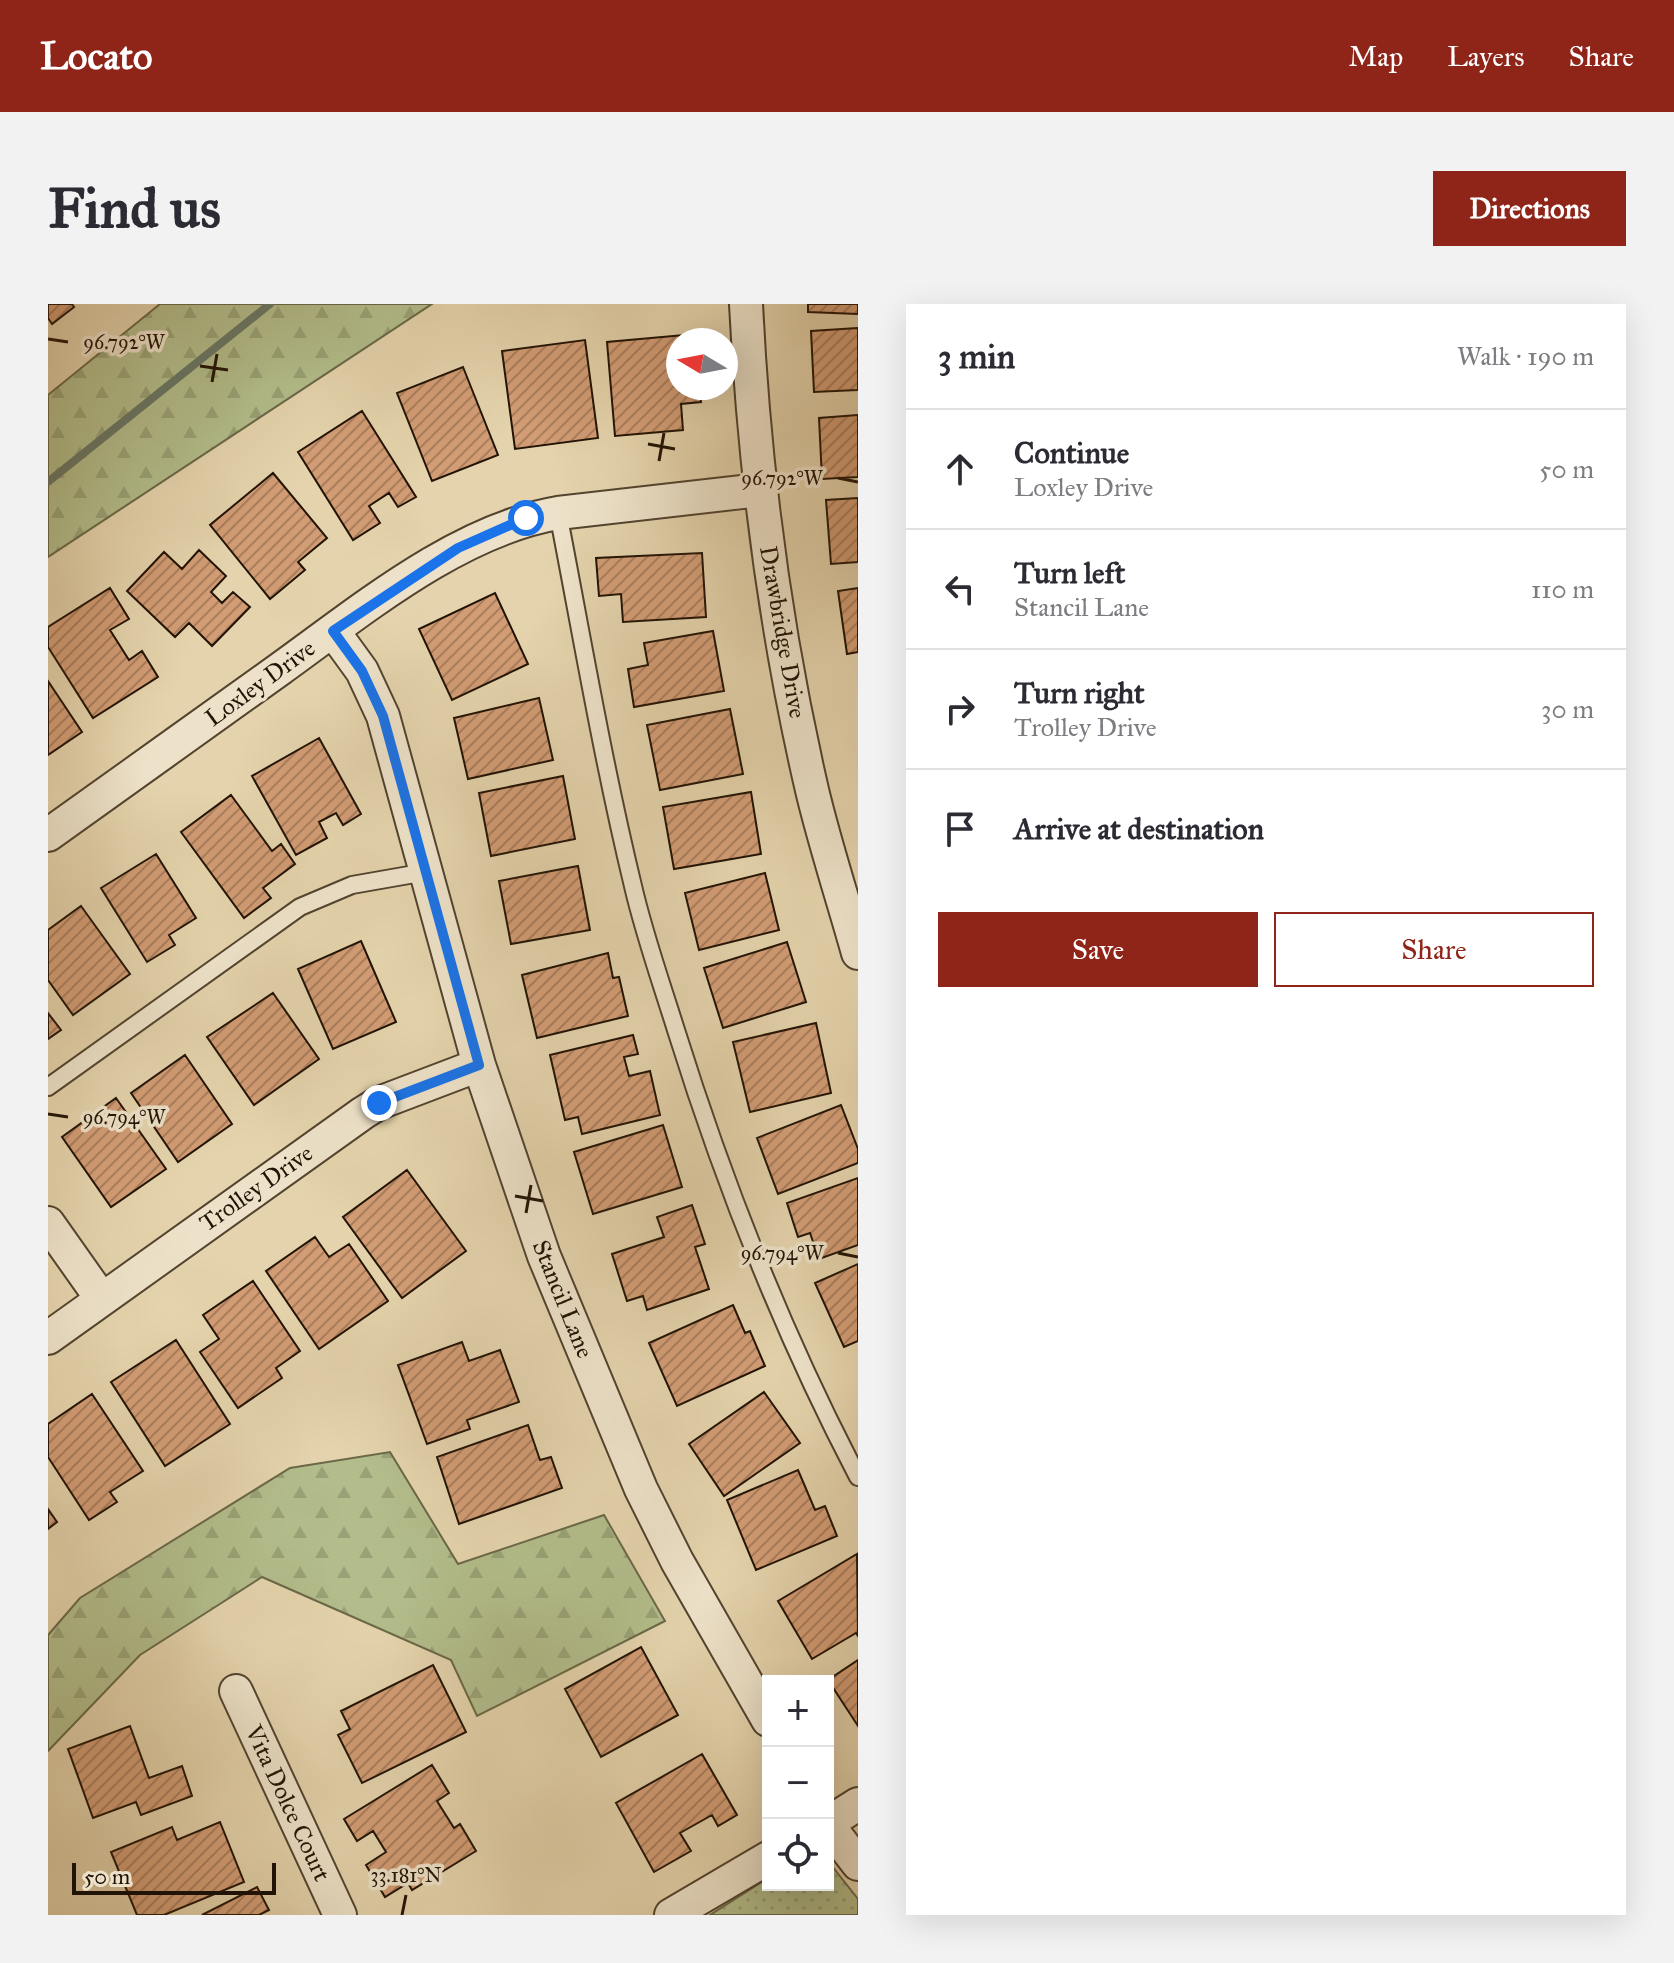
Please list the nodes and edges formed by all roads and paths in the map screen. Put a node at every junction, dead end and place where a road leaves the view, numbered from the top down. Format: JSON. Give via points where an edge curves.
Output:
{"nodes":[{"id":1,"x":746,"y":304,"type":"edge"},
{"id":2,"x":760,"y":490,"type":"junction"},
{"id":3,"x":558,"y":513,"type":"junction"},
{"id":4,"x":333,"y":631,"type":"junction"},
{"id":5,"x":48,"y":835,"type":"edge"},
{"id":6,"x":426,"y":872,"type":"junction"},
{"id":7,"x":858,"y":953,"type":"edge"},
{"id":8,"x":479,"y":1065,"type":"junction"},
{"id":9,"x":48,"y":1087,"type":"edge"},
{"id":10,"x":48,"y":1223,"type":"edge"},
{"id":11,"x":101,"y":1298,"type":"junction"},
{"id":12,"x":48,"y":1338,"type":"edge"},
{"id":13,"x":858,"y":1477,"type":"edge"},
{"id":14,"x":236,"y":1691,"type":"dead end"},
{"id":15,"x":762,"y":1710,"type":"edge"},
{"id":16,"x":858,"y":1804,"type":"edge"},
{"id":17,"x":834,"y":1820,"type":"edge"},
{"id":18,"x":834,"y":1832,"type":"edge"},
{"id":19,"x":762,"y":1862,"type":"edge"},
{"id":20,"x":858,"y":1864,"type":"edge"},
{"id":21,"x":340,"y":1915,"type":"edge"},
{"id":22,"x":671,"y":1915,"type":"edge"}],
"edges":[{"from":1,"to":2,"type":"street","name":"Drawbridge Drive"},
{"from":2,"to":3,"type":"street","name":"Loxley Drive"},
{"from":2,"to":7,"type":"street","name":"Drawbridge Drive","via":[[797,720]]},
{"from":3,"to":4,"type":"street","name":"Loxley Drive","via":[[526,518],[458,548]]},
{"from":3,"to":13,"type":"lane","via":[[611,789],[661,982],[750,1243]]},
{"from":4,"to":5,"type":"street","name":"Loxley Drive"},
{"from":4,"to":6,"type":"street","name":"Stancil Lane","via":[[362,671],[383,716]]},
{"from":6,"to":8,"type":"street","name":"Stancil Lane"},
{"from":6,"to":9,"type":"lane","via":[[352,885],[300,907]]},
{"from":8,"to":11,"type":"street","name":"Trolley Drive","via":[[379,1103]]},
{"from":8,"to":15,"type":"street","name":"Stancil Lane","via":[[544,1256],[641,1489]]},
{"from":10,"to":11,"type":"street"},
{"from":11,"to":12,"type":"street","name":"Trolley Drive"},
{"from":14,"to":21,"type":"street","name":"Vita Dolce Court"},
{"from":16,"to":17,"type":"street"},
{"from":18,"to":20,"type":"street"},
{"from":19,"to":22,"type":"street"}]}
